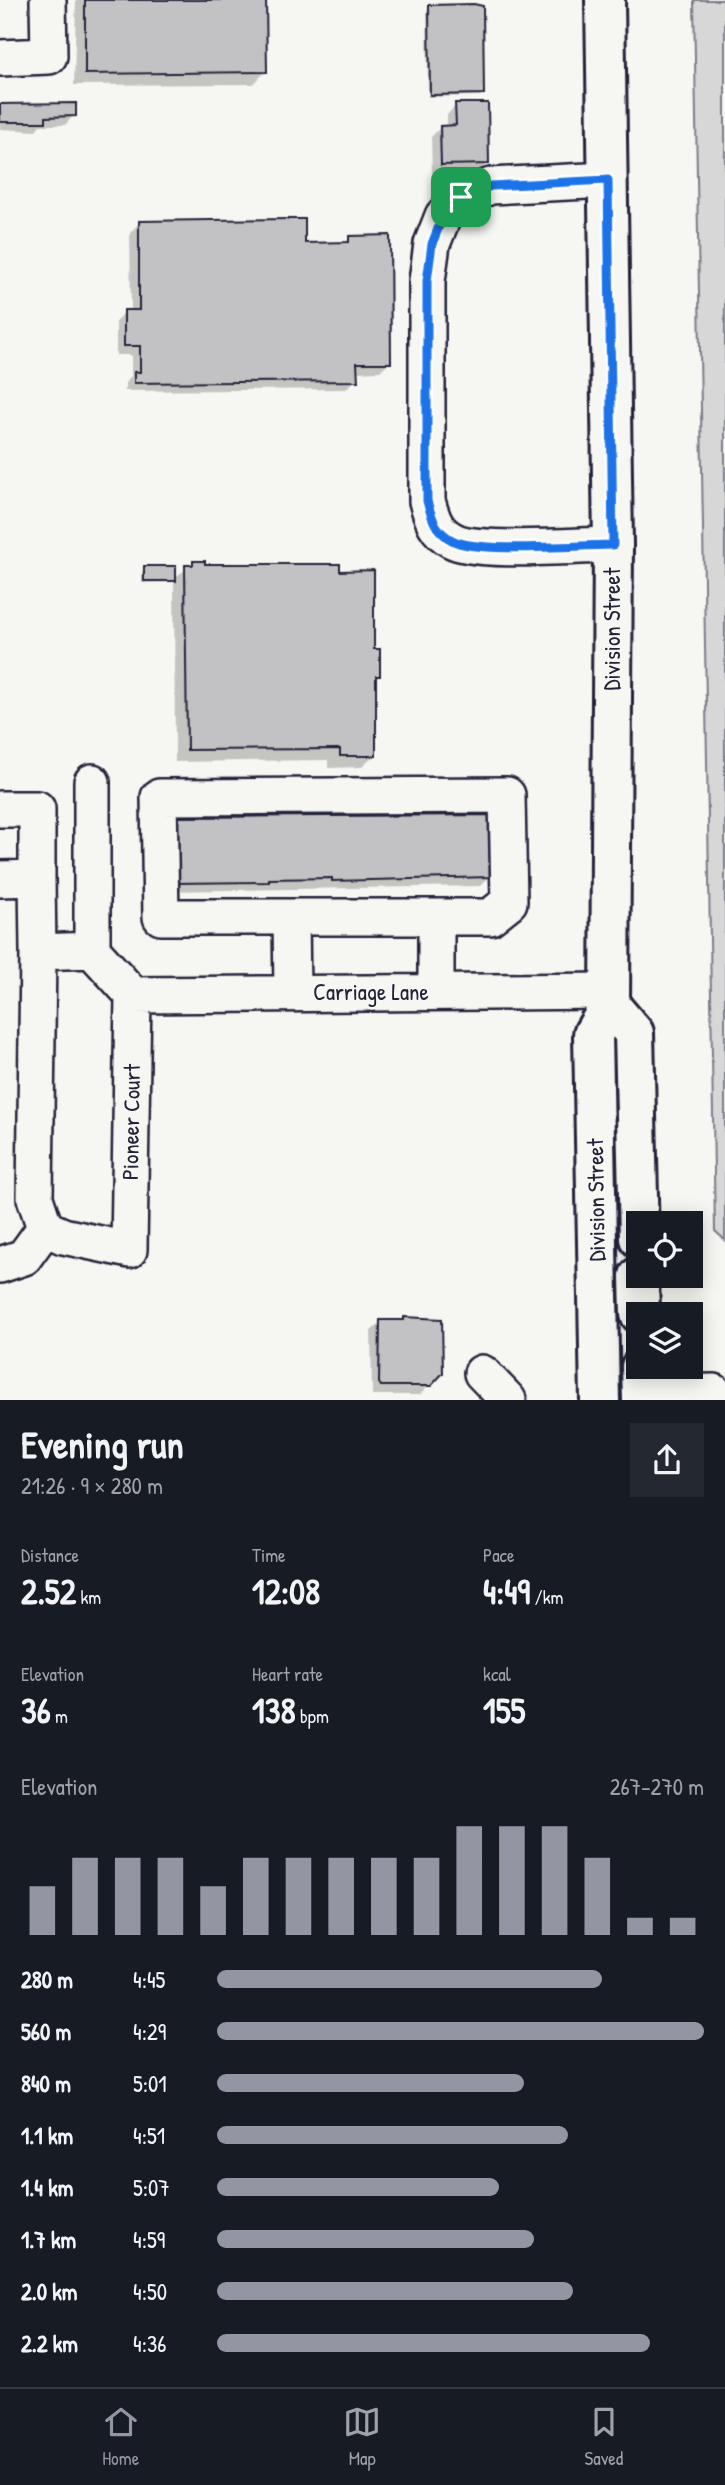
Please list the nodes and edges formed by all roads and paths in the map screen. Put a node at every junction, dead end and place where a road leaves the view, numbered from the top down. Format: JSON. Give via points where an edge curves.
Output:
{"nodes":[{"id":1,"x":48,"y":0,"type":"edge"},
{"id":2,"x":605,"y":0,"type":"edge"},
{"id":3,"x":0,"y":58,"type":"edge"},
{"id":4,"x":608,"y":180,"type":"junction"},
{"id":5,"x":613,"y":545,"type":"junction"},
{"id":6,"x":92,"y":782,"type":"dead end"},
{"id":7,"x":0,"y":809,"type":"edge"},
{"id":8,"x":37,"y":878,"type":"junction"},
{"id":9,"x":0,"y":879,"type":"edge"},
{"id":10,"x":291,"y":917,"type":"junction"},
{"id":11,"x":436,"y":917,"type":"junction"},
{"id":12,"x":92,"y":950,"type":"junction"},
{"id":13,"x":38,"y":952,"type":"junction"},
{"id":14,"x":436,"y":991,"type":"junction"},
{"id":15,"x":292,"y":992,"type":"junction"},
{"id":16,"x":132,"y":995,"type":"junction"},
{"id":17,"x":610,"y":998,"type":"junction"},
{"id":18,"x":638,"y":1211,"type":"edge"},
{"id":19,"x":45,"y":1228,"type":"junction"},
{"id":20,"x":0,"y":1265,"type":"edge"},
{"id":21,"x":482,"y":1373,"type":"dead end"},
{"id":22,"x":641,"y":1387,"type":"edge"},
{"id":23,"x":508,"y":1400,"type":"edge"},
{"id":24,"x":600,"y":1400,"type":"edge"},
{"id":25,"x":715,"y":1400,"type":"edge"}],
"edges":[{"from":1,"to":3,"type":"street","via":[[49,56]]},
{"from":2,"to":4,"type":"main road","name":"Division Street"},
{"from":4,"to":5,"type":"main road","name":"Division Street"},
{"from":4,"to":5,"type":"street","via":[[491,186],[461,197],[443,216],[432,244],[427,281],[427,501],[434,525],[453,541],[483,546]]},
{"from":5,"to":17,"type":"main road","name":"Division Street"},
{"from":6,"to":12,"type":"street"},
{"from":7,"to":8,"type":"street","via":[[37,809]]},
{"from":8,"to":9,"type":"street"},
{"from":8,"to":13,"type":"street"},
{"from":10,"to":11,"type":"street"},
{"from":10,"to":11,"type":"street","via":[[161,917],[159,797],[507,795],[509,902],[489,916]]},
{"from":10,"to":15,"type":"street"},
{"from":11,"to":14,"type":"street"},
{"from":12,"to":13,"type":"street"},
{"from":12,"to":16,"type":"street"},
{"from":13,"to":19,"type":"street","via":[[35,1198]]},
{"from":14,"to":15,"type":"street","name":"Carriage Lane"},
{"from":14,"to":17,"type":"street","name":"Carriage Lane"},
{"from":15,"to":16,"type":"street","name":"Carriage Lane"},
{"from":16,"to":19,"type":"street","name":"Pioneer Court","via":[[130,1250]]},
{"from":17,"to":18,"type":"main road","name":"Division Street","via":[[634,1033]]},
{"from":17,"to":24,"type":"main road","name":"Division Street","via":[[593,1034]]},
{"from":19,"to":20,"type":"street","via":[[24,1257]]},
{"from":21,"to":23,"type":"street"},
{"from":22,"to":25,"type":"street","via":[[714,1392]]}]}
